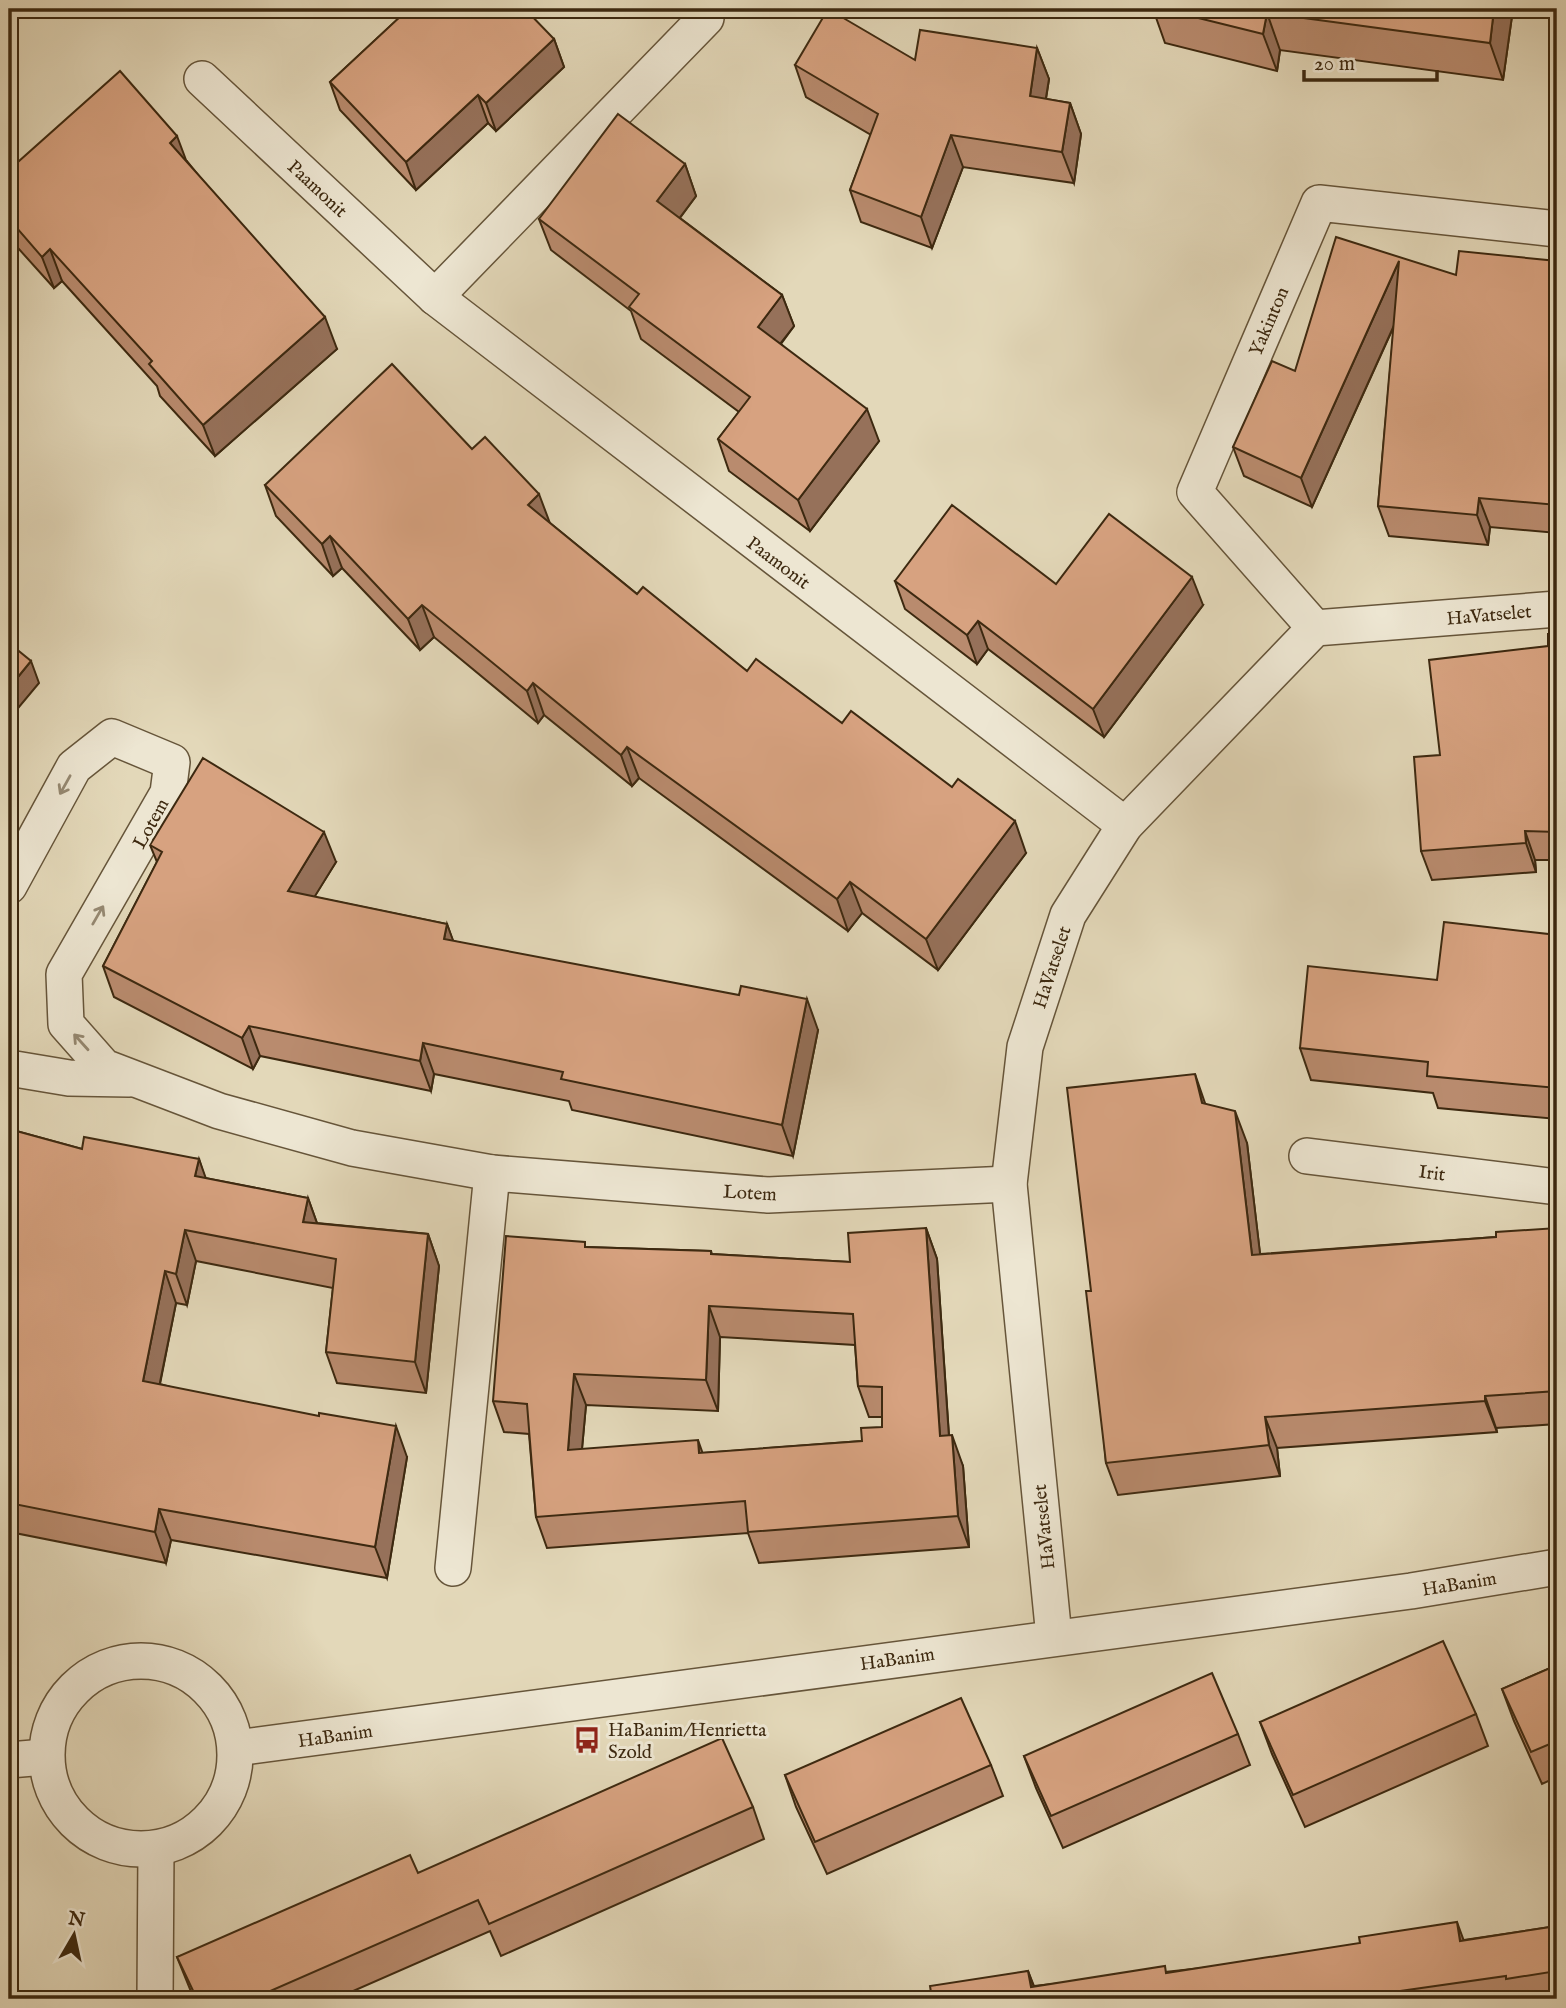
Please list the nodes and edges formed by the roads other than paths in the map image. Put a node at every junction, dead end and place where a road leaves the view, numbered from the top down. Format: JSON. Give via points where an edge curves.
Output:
{"nodes":[{"id":1,"x":700,"y":9,"type":"edge"},
{"id":2,"x":202,"y":79,"type":"dead end"},
{"id":3,"x":1557,"y":229,"type":"edge"},
{"id":4,"x":435,"y":297,"type":"junction"},
{"id":5,"x":1557,"y":609,"type":"edge"},
{"id":6,"x":1315,"y":628,"type":"junction"},
{"id":7,"x":1125,"y":825,"type":"junction"},
{"id":8,"x":9,"y":886,"type":"edge"},
{"id":9,"x":9,"y":1068,"type":"edge"},
{"id":10,"x":136,"y":1079,"type":"junction"},
{"id":11,"x":1307,"y":1156,"type":"dead end"},
{"id":12,"x":492,"y":1173,"type":"junction"},
{"id":13,"x":1009,"y":1184,"type":"junction"},
{"id":14,"x":1557,"y":1187,"type":"edge"},
{"id":15,"x":1557,"y":1567,"type":"edge"},
{"id":16,"x":453,"y":1568,"type":"dead end"},
{"id":17,"x":1054,"y":1637,"type":"junction"},
{"id":18,"x":236,"y":1748,"type":"junction"},
{"id":19,"x":45,"y":1757,"type":"junction"},
{"id":20,"x":9,"y":1760,"type":"edge"},
{"id":21,"x":156,"y":1849,"type":"junction"},
{"id":22,"x":155,"y":1999,"type":"edge"}],
"edges":[{"from":1,"to":4,"type":"street","via":[[706,18]]},
{"from":2,"to":4,"type":"street","name":"Paamonit"},
{"from":3,"to":6,"type":"street","name":"Yakinton","via":[[1319,203],[1195,492]]},
{"from":4,"to":7,"type":"street","name":"Paamonit"},
{"from":5,"to":6,"type":"street","name":"HaVatselet"},
{"from":6,"to":7,"type":"street","name":"HaVatselet"},
{"from":7,"to":13,"type":"street","name":"HaVatselet","via":[[1068,915],[1051,967],[1026,1047]]},
{"from":10,"to":8,"type":"street","name":"Lotem","one_way":true,"via":[[104,1067],[66,1024],[64,974],[168,793],[172,762],[111,737],[74,766]]},
{"from":9,"to":10,"type":"street","name":"Lotem","via":[[69,1078]]},
{"from":10,"to":12,"type":"street","name":"Lotem","via":[[219,1111],[352,1148]]},
{"from":11,"to":14,"type":"street","name":"Irit"},
{"from":12,"to":13,"type":"street","name":"Lotem","via":[[768,1195]]},
{"from":12,"to":16,"type":"street"},
{"from":13,"to":17,"type":"street","name":"HaVatselet"},
{"from":15,"to":17,"type":"street","name":"HaBanim","via":[[1411,1591]]},
{"from":17,"to":18,"type":"street","name":"HaBanim"},
{"from":18,"to":19,"type":"street","via":[[228,1717],[210,1689],[183,1670],[152,1661],[120,1662],[89,1675],[65,1697],[50,1725]]},
{"from":18,"to":21,"type":"street","via":[[234,1776],[215,1814],[183,1840]]},
{"from":19,"to":20,"type":"street"},
{"from":19,"to":21,"type":"street","via":[[52,1789],[68,1817],[93,1837],[123,1849]]},
{"from":21,"to":22,"type":"street"}]}
